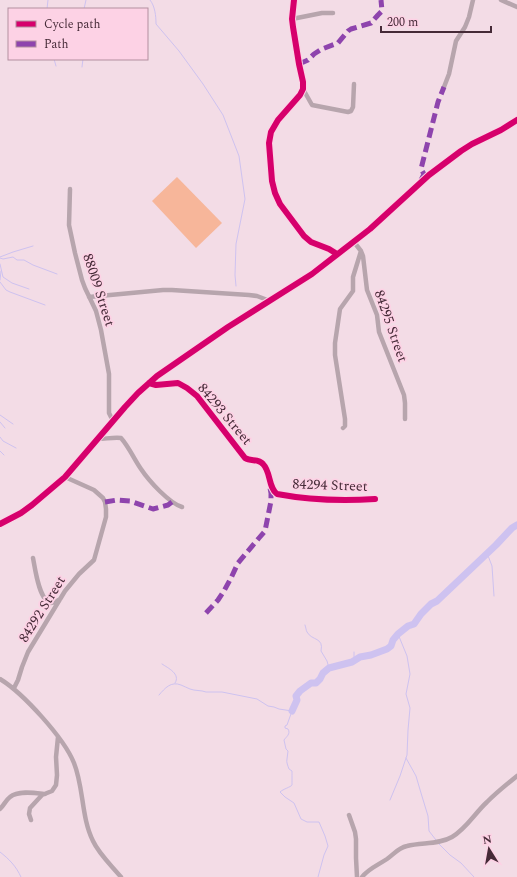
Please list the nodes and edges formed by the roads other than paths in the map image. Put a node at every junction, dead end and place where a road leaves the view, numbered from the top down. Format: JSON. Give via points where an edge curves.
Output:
{"nodes":[{"id":1,"x":294,"y":0,"type":"edge"},
{"id":2,"x":473,"y":0,"type":"edge"},
{"id":3,"x":501,"y":0,"type":"edge"},
{"id":4,"x":517,"y":8,"type":"edge"},
{"id":5,"x":333,"y":13,"type":"dead end"},
{"id":6,"x":292,"y":18,"type":"junction"},
{"id":7,"x":354,"y":84,"type":"dead end"},
{"id":8,"x":444,"y":87,"type":"dead end"},
{"id":9,"x":303,"y":89,"type":"junction"},
{"id":10,"x":517,"y":120,"type":"edge"},
{"id":11,"x":70,"y":189,"type":"dead end"},
{"id":12,"x":354,"y":242,"type":"junction"},
{"id":13,"x":361,"y":251,"type":"junction"},
{"id":14,"x":337,"y":254,"type":"junction"},
{"id":15,"x":99,"y":296,"type":"junction"},
{"id":16,"x":89,"y":297,"type":"junction"},
{"id":17,"x":270,"y":301,"type":"junction"},
{"id":18,"x":95,"y":308,"type":"junction"},
{"id":19,"x":149,"y":383,"type":"junction"},
{"id":20,"x":405,"y":419,"type":"dead end"},
{"id":21,"x":114,"y":421,"type":"junction"},
{"id":22,"x":344,"y":428,"type":"dead end"},
{"id":23,"x":98,"y":439,"type":"junction"},
{"id":24,"x":258,"y":460,"type":"joint"},
{"id":25,"x":65,"y":477,"type":"junction"},
{"id":26,"x":375,"y":499,"type":"dead end"},
{"id":27,"x":182,"y":507,"type":"dead end"},
{"id":28,"x":0,"y":524,"type":"edge"},
{"id":29,"x":33,"y":558,"type":"dead end"},
{"id":30,"x":60,"y":600,"type":"junction"},
{"id":31,"x":0,"y":679,"type":"edge"},
{"id":32,"x":14,"y":688,"type":"junction"},
{"id":33,"x":58,"y":737,"type":"junction"},
{"id":34,"x":517,"y":776,"type":"edge"},
{"id":35,"x":46,"y":794,"type":"junction"},
{"id":36,"x":0,"y":809,"type":"edge"},
{"id":37,"x":349,"y":815,"type":"dead end"},
{"id":38,"x":31,"y":820,"type":"dead end"},
{"id":39,"x":121,"y":877,"type":"edge"},
{"id":40,"x":357,"y":877,"type":"edge"},
{"id":41,"x":362,"y":877,"type":"edge"}],
"edges":[{"from":1,"to":6,"type":"street"},
{"from":2,"to":8,"type":"street","via":[[465,27],[456,41]]},
{"from":3,"to":4,"type":"street"},
{"from":5,"to":6,"type":"street"},
{"from":6,"to":9,"type":"street"},
{"from":7,"to":9,"type":"street","via":[[353,107],[348,112],[312,105]]},
{"from":9,"to":14,"type":"street","via":[[278,120],[269,138],[273,188],[280,204],[304,236]]},
{"from":10,"to":12,"type":"street","via":[[472,144],[442,165]]},
{"from":11,"to":16,"type":"street","name":"88009 Street","via":[[69,225],[82,280]]},
{"from":12,"to":13,"type":"street","name":"84295 Street"},
{"from":12,"to":14,"type":"street"},
{"from":13,"to":20,"type":"street","name":"84295 Street","via":[[367,290],[377,315],[378,332],[404,395]]},
{"from":13,"to":22,"type":"street","via":[[353,276],[353,291],[340,309],[335,343]]},
{"from":14,"to":17,"type":"street","via":[[308,277]]},
{"from":15,"to":16,"type":"street"},
{"from":15,"to":17,"type":"street","via":[[172,290],[249,295]]},
{"from":15,"to":18,"type":"street"},
{"from":16,"to":18,"type":"street","name":"88009 Street"},
{"from":17,"to":19,"type":"street"},
{"from":18,"to":21,"type":"street","name":"88009 Street","via":[[109,374],[109,413]]},
{"from":19,"to":21,"type":"street"},
{"from":19,"to":24,"type":"street","name":"84293 Street","via":[[178,383],[188,388],[201,400],[245,458]]},
{"from":21,"to":23,"type":"street"},
{"from":23,"to":25,"type":"street"},
{"from":23,"to":27,"type":"street","via":[[120,438],[145,474],[172,502]]},
{"from":24,"to":26,"type":"street","name":"84294 Street","via":[[265,467],[272,488],[277,494],[316,499]]},
{"from":25,"to":28,"type":"street","via":[[21,513]]},
{"from":25,"to":30,"type":"street","name":"84292 Street","via":[[99,494],[105,502],[106,517],[94,560],[72,582]]},
{"from":29,"to":30,"type":"street","via":[[44,599],[50,603]]},
{"from":30,"to":32,"type":"street","name":"84292 Street","via":[[28,652]]},
{"from":31,"to":32,"type":"street"},
{"from":32,"to":33,"type":"street"},
{"from":33,"to":35,"type":"street","via":[[57,780],[52,791]]},
{"from":33,"to":39,"type":"street","via":[[74,763],[93,841]]},
{"from":34,"to":41,"type":"street","via":[[486,802],[454,836],[443,841],[402,847]]},
{"from":35,"to":36,"type":"street","via":[[13,795]]},
{"from":35,"to":38,"type":"street","via":[[30,808]]},
{"from":37,"to":40,"type":"street","via":[[356,838]]}]}
